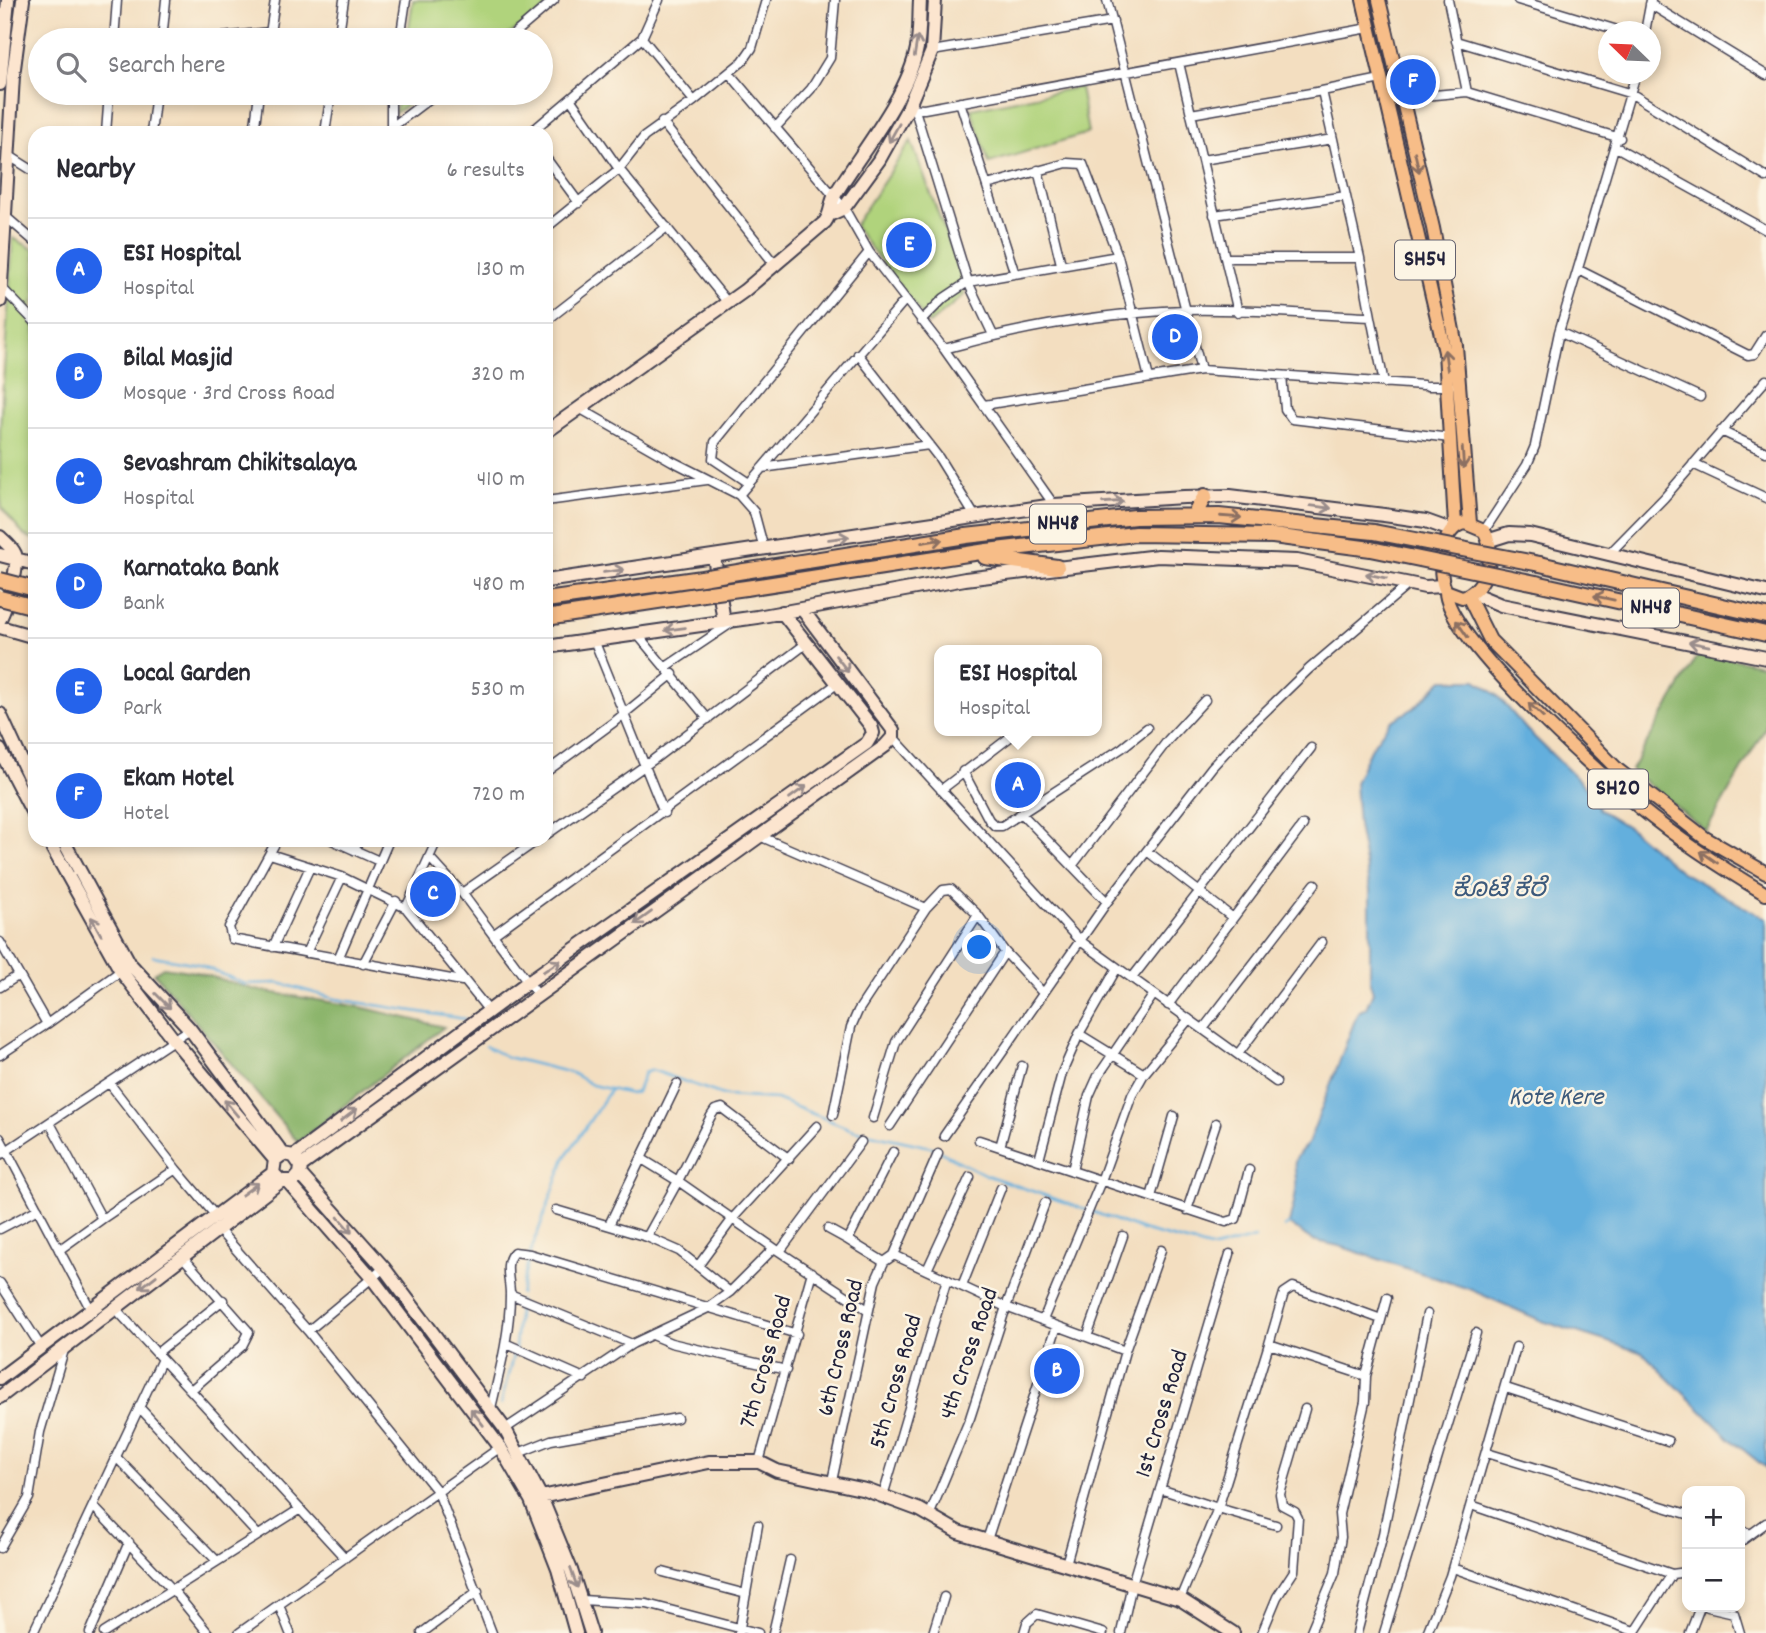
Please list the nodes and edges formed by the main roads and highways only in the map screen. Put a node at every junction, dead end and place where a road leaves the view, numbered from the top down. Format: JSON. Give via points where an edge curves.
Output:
{"nodes":[{"id":1,"x":1363,"y":0,"type":"edge"},
{"id":2,"x":1379,"y":0,"type":"edge"},
{"id":3,"x":1407,"y":119,"type":"junction"},
{"id":4,"x":1392,"y":124,"type":"junction"},
{"id":5,"x":1442,"y":305,"type":"junction"},
{"id":6,"x":1455,"y":386,"type":"junction"},
{"id":7,"x":1205,"y":496,"type":"road end"},
{"id":8,"x":1194,"y":515,"type":"junction"},
{"id":9,"x":1470,"y":523,"type":"junction"},
{"id":10,"x":1453,"y":528,"type":"junction"},
{"id":11,"x":965,"y":555,"type":"junction"},
{"id":12,"x":1057,"y":567,"type":"road end"},
{"id":13,"x":0,"y":580,"type":"edge"},
{"id":14,"x":28,"y":587,"type":"edge"},
{"id":15,"x":1445,"y":588,"type":"junction"},
{"id":16,"x":1470,"y":594,"type":"junction"},
{"id":17,"x":0,"y":598,"type":"edge"},
{"id":18,"x":553,"y":599,"type":"edge"},
{"id":19,"x":28,"y":605,"type":"edge"},
{"id":20,"x":1766,"y":615,"type":"edge"},
{"id":21,"x":553,"y":617,"type":"edge"},
{"id":22,"x":1766,"y":634,"type":"edge"},
{"id":23,"x":1766,"y":873,"type":"edge"},
{"id":24,"x":1766,"y":894,"type":"edge"}],
"edges":[{"from":1,"to":4,"type":"main road","number":"SH54"},
{"from":2,"to":3,"type":"main road","number":"SH54"},
{"from":3,"to":4,"type":"main road"},
{"from":3,"to":5,"type":"main road","number":"SH54","one_way":true},
{"from":4,"to":5,"type":"main road","number":"SH54"},
{"from":5,"to":6,"type":"main road","number":"SH54"},
{"from":6,"to":9,"type":"main road","number":"SH54","one_way":true},
{"from":6,"to":10,"type":"main road","number":"SH54","via":[[1450,438]]},
{"from":7,"to":8,"type":"highway"},
{"from":18,"to":8,"type":"highway","number":"NH48","one_way":true,"bridge":true,"via":[[1077,522]]},
{"from":8,"to":20,"type":"highway","number":"NH48","one_way":true,"bridge":true,"via":[[1374,532]]},
{"from":9,"to":10,"type":"main road"},
{"from":9,"to":16,"type":"main road","via":[[1487,536],[1486,570]]},
{"from":10,"to":15,"type":"main road","via":[[1443,558]]},
{"from":11,"to":12,"type":"highway"},
{"from":11,"to":21,"type":"highway","number":"NH48","bridge":true},
{"from":22,"to":11,"type":"highway","number":"NH48","one_way":true,"bridge":true,"via":[[1371,549],[1273,536],[1175,532]]},
{"from":13,"to":14,"type":"highway","bridge":true},
{"from":15,"to":16,"type":"main road","via":[[1462,597]]},
{"from":24,"to":15,"type":"main road","number":"SH20","one_way":true,"via":[[1612,784],[1488,661],[1451,613]]},
{"from":16,"to":23,"type":"main road","number":"SH20","via":[[1490,640],[1618,770],[1705,838]]},
{"from":17,"to":19,"type":"highway","bridge":true}]}
